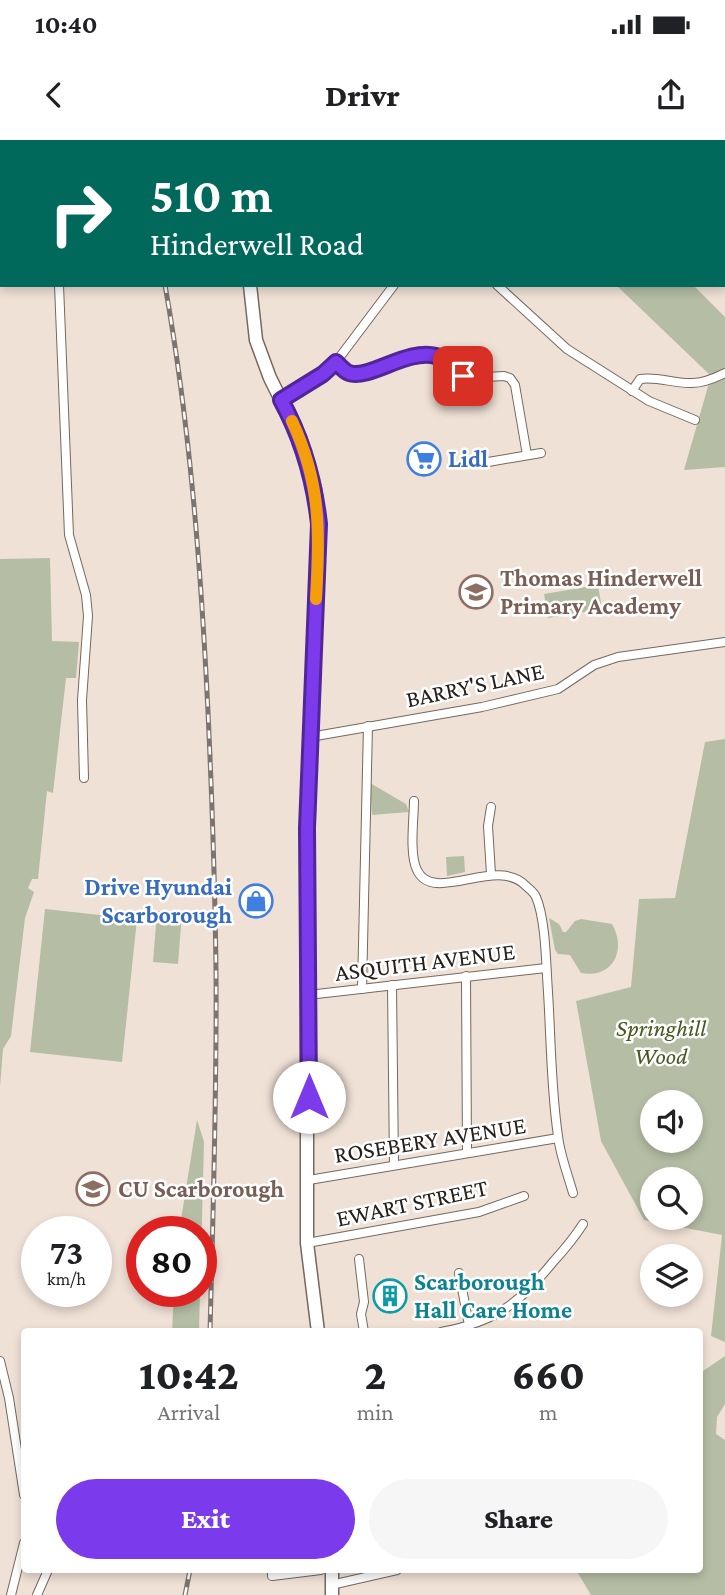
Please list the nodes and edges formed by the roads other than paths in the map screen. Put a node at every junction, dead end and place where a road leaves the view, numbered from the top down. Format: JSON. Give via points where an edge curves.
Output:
{"nodes":[{"id":1,"x":59,"y":287,"type":"edge"},
{"id":2,"x":250,"y":287,"type":"edge"},
{"id":3,"x":392,"y":287,"type":"edge"},
{"id":4,"x":500,"y":287,"type":"edge"},
{"id":5,"x":336,"y":362,"type":"junction"},
{"id":6,"x":725,"y":373,"type":"edge"},
{"id":7,"x":632,"y":391,"type":"junction"},
{"id":8,"x":281,"y":400,"type":"junction"},
{"id":9,"x":695,"y":420,"type":"dead end"},
{"id":10,"x":541,"y":453,"type":"dead end"},
{"id":11,"x":527,"y":455,"type":"junction"},
{"id":12,"x":488,"y":462,"type":"dead end"},
{"id":13,"x":725,"y":642,"type":"edge"},
{"id":14,"x":368,"y":726,"type":"junction"},
{"id":15,"x":310,"y":737,"type":"junction"},
{"id":16,"x":84,"y":778,"type":"dead end"},
{"id":17,"x":414,"y":800,"type":"dead end"},
{"id":18,"x":491,"y":807,"type":"dead end"},
{"id":19,"x":491,"y":874,"type":"junction"},
{"id":20,"x":546,"y":968,"type":"junction"},
{"id":21,"x":466,"y":976,"type":"junction"},
{"id":22,"x":392,"y":985,"type":"junction"},
{"id":23,"x":362,"y":989,"type":"junction"},
{"id":24,"x":308,"y":995,"type":"junction"},
{"id":25,"x":558,"y":1138,"type":"junction"},
{"id":26,"x":467,"y":1153,"type":"junction"},
{"id":27,"x":394,"y":1165,"type":"junction"},
{"id":28,"x":309,"y":1180,"type":"junction"},
{"id":29,"x":573,"y":1193,"type":"dead end"},
{"id":30,"x":524,"y":1196,"type":"dead end"},
{"id":31,"x":583,"y":1224,"type":"dead end"},
{"id":32,"x":307,"y":1243,"type":"junction"},
{"id":33,"x":359,"y":1259,"type":"dead end"},
{"id":34,"x":459,"y":1273,"type":"dead end"},
{"id":35,"x":469,"y":1325,"type":"junction"},
{"id":36,"x":318,"y":1328,"type":"edge"},
{"id":37,"x":363,"y":1328,"type":"edge"},
{"id":38,"x":462,"y":1328,"type":"edge"},
{"id":39,"x":0,"y":1362,"type":"edge"},
{"id":40,"x":21,"y":1476,"type":"edge"},
{"id":41,"x":21,"y":1555,"type":"edge"},
{"id":42,"x":47,"y":1573,"type":"edge"},
{"id":43,"x":272,"y":1573,"type":"edge"},
{"id":44,"x":296,"y":1573,"type":"edge"},
{"id":45,"x":387,"y":1573,"type":"edge"},
{"id":46,"x":332,"y":1590,"type":"edge"},
{"id":47,"x":11,"y":1595,"type":"edge"},
{"id":48,"x":37,"y":1595,"type":"edge"}],
"edges":[{"from":1,"to":16,"type":"street","via":[[69,534],[88,616],[82,700]]},
{"from":2,"to":8,"type":"highway","via":[[256,340]]},
{"from":3,"to":5,"type":"street"},
{"from":4,"to":7,"type":"street","via":[[567,349]]},
{"from":5,"to":8,"type":"street"},
{"from":5,"to":11,"type":"street","via":[[356,374],[425,355],[445,361],[468,378],[510,378]]},
{"from":6,"to":7,"type":"street","via":[[691,383],[640,379]]},
{"from":7,"to":9,"type":"street"},
{"from":8,"to":15,"type":"highway","via":[[309,463],[319,524]]},
{"from":10,"to":11,"type":"street"},
{"from":11,"to":12,"type":"street"},
{"from":13,"to":14,"type":"street","name":"BARRY'S LANE","via":[[618,657],[594,665],[546,693]]},
{"from":14,"to":15,"type":"street","name":"BARRY'S LANE"},
{"from":14,"to":23,"type":"street"},
{"from":15,"to":24,"type":"highway"},
{"from":17,"to":19,"type":"street","via":[[417,871],[428,881],[443,884]]},
{"from":18,"to":19,"type":"street"},
{"from":19,"to":20,"type":"street","via":[[522,881],[535,895]]},
{"from":20,"to":21,"type":"street","name":"ASQUITH AVENUE"},
{"from":20,"to":25,"type":"street"},
{"from":21,"to":22,"type":"street","name":"ASQUITH AVENUE"},
{"from":21,"to":26,"type":"street"},
{"from":22,"to":23,"type":"street","name":"ASQUITH AVENUE"},
{"from":22,"to":27,"type":"street"},
{"from":23,"to":24,"type":"street","name":"ASQUITH AVENUE"},
{"from":24,"to":28,"type":"highway"},
{"from":25,"to":26,"type":"street","name":"ROSEBERY AVENUE"},
{"from":25,"to":29,"type":"street"},
{"from":26,"to":27,"type":"street","name":"ROSEBERY AVENUE"},
{"from":27,"to":28,"type":"street","name":"ROSEBERY AVENUE"},
{"from":28,"to":32,"type":"highway"},
{"from":30,"to":32,"type":"street","name":"EWART STREET","via":[[479,1212]]},
{"from":31,"to":35,"type":"street","via":[[531,1289],[504,1311]]},
{"from":32,"to":36,"type":"highway"},
{"from":33,"to":37,"type":"street"},
{"from":34,"to":35,"type":"street"},
{"from":35,"to":38,"type":"street"},
{"from":39,"to":40,"type":"street"},
{"from":41,"to":47,"type":"street"},
{"from":42,"to":48,"type":"street"},
{"from":43,"to":44,"type":"street"},
{"from":45,"to":46,"type":"street"}]}
